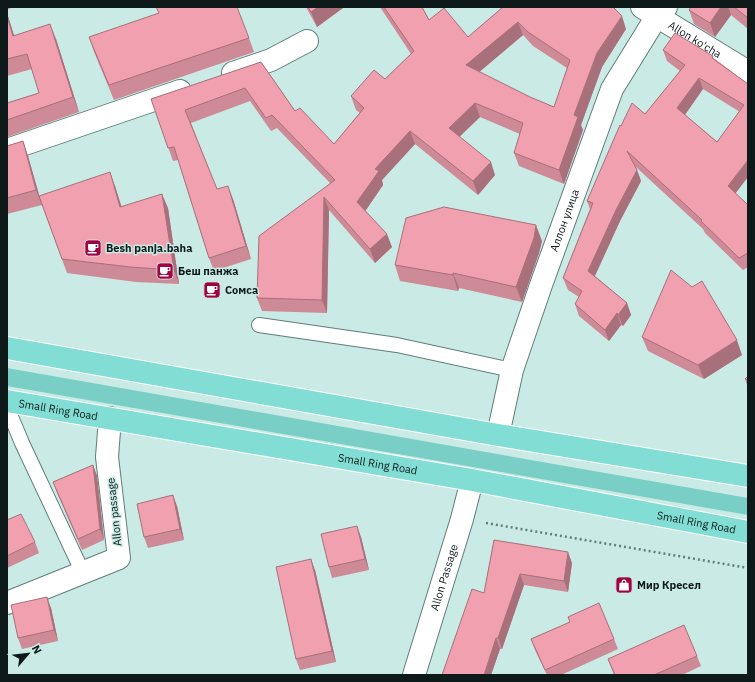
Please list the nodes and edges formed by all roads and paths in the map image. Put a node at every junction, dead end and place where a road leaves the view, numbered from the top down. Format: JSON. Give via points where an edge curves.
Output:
{"nodes":[{"id":1,"x":655,"y":10,"type":"edge"},
{"id":2,"x":307,"y":41,"type":"dead end"},
{"id":3,"x":748,"y":72,"type":"edge"},
{"id":4,"x":218,"y":78,"type":"edge"},
{"id":5,"x":196,"y":86,"type":"edge"},
{"id":6,"x":7,"y":150,"type":"edge"},
{"id":7,"x":259,"y":325,"type":"dead end"},
{"id":8,"x":7,"y":348,"type":"edge"},
{"id":9,"x":512,"y":370,"type":"junction"},
{"id":10,"x":7,"y":401,"type":"edge"},
{"id":11,"x":7,"y":407,"type":"edge"},
{"id":12,"x":110,"y":418,"type":"junction"},
{"id":13,"x":498,"y":435,"type":"junction"},
{"id":14,"x":748,"y":476,"type":"edge"},
{"id":15,"x":472,"y":480,"type":"junction"},
{"id":16,"x":462,"y":519,"type":"junction"},
{"id":17,"x":748,"y":532,"type":"edge"},
{"id":18,"x":748,"y":568,"type":"edge"},
{"id":19,"x":83,"y":573,"type":"junction"},
{"id":20,"x":7,"y":604,"type":"edge"},
{"id":21,"x":414,"y":675,"type":"edge"}],
"edges":[{"from":1,"to":3,"type":"street","name":"Allon ko'cha"},
{"from":1,"to":9,"type":"street","name":"Аллон улица","via":[[612,89],[540,285]]},
{"from":2,"to":4,"type":"street","via":[[271,60]]},
{"from":5,"to":6,"type":"street"},
{"from":7,"to":9,"type":"lane","via":[[397,345]]},
{"from":8,"to":13,"type":"highway"},
{"from":9,"to":13,"type":"street","name":"Аллон улица"},
{"from":10,"to":12,"type":"highway","name":"Small Ring Road"},
{"from":11,"to":19,"type":"lane"},
{"from":12,"to":15,"type":"highway","name":"Small Ring Road"},
{"from":12,"to":19,"type":"street","name":"Allon passage","via":[[107,457],[119,558]]},
{"from":13,"to":14,"type":"highway"},
{"from":15,"to":16,"type":"street","name":"Allon Passage"},
{"from":15,"to":17,"type":"highway","name":"Small Ring Road"},
{"from":16,"to":18,"type":"path"},
{"from":16,"to":21,"type":"street","name":"Allon Passage"},
{"from":19,"to":20,"type":"street","name":"Allon passage"}]}
